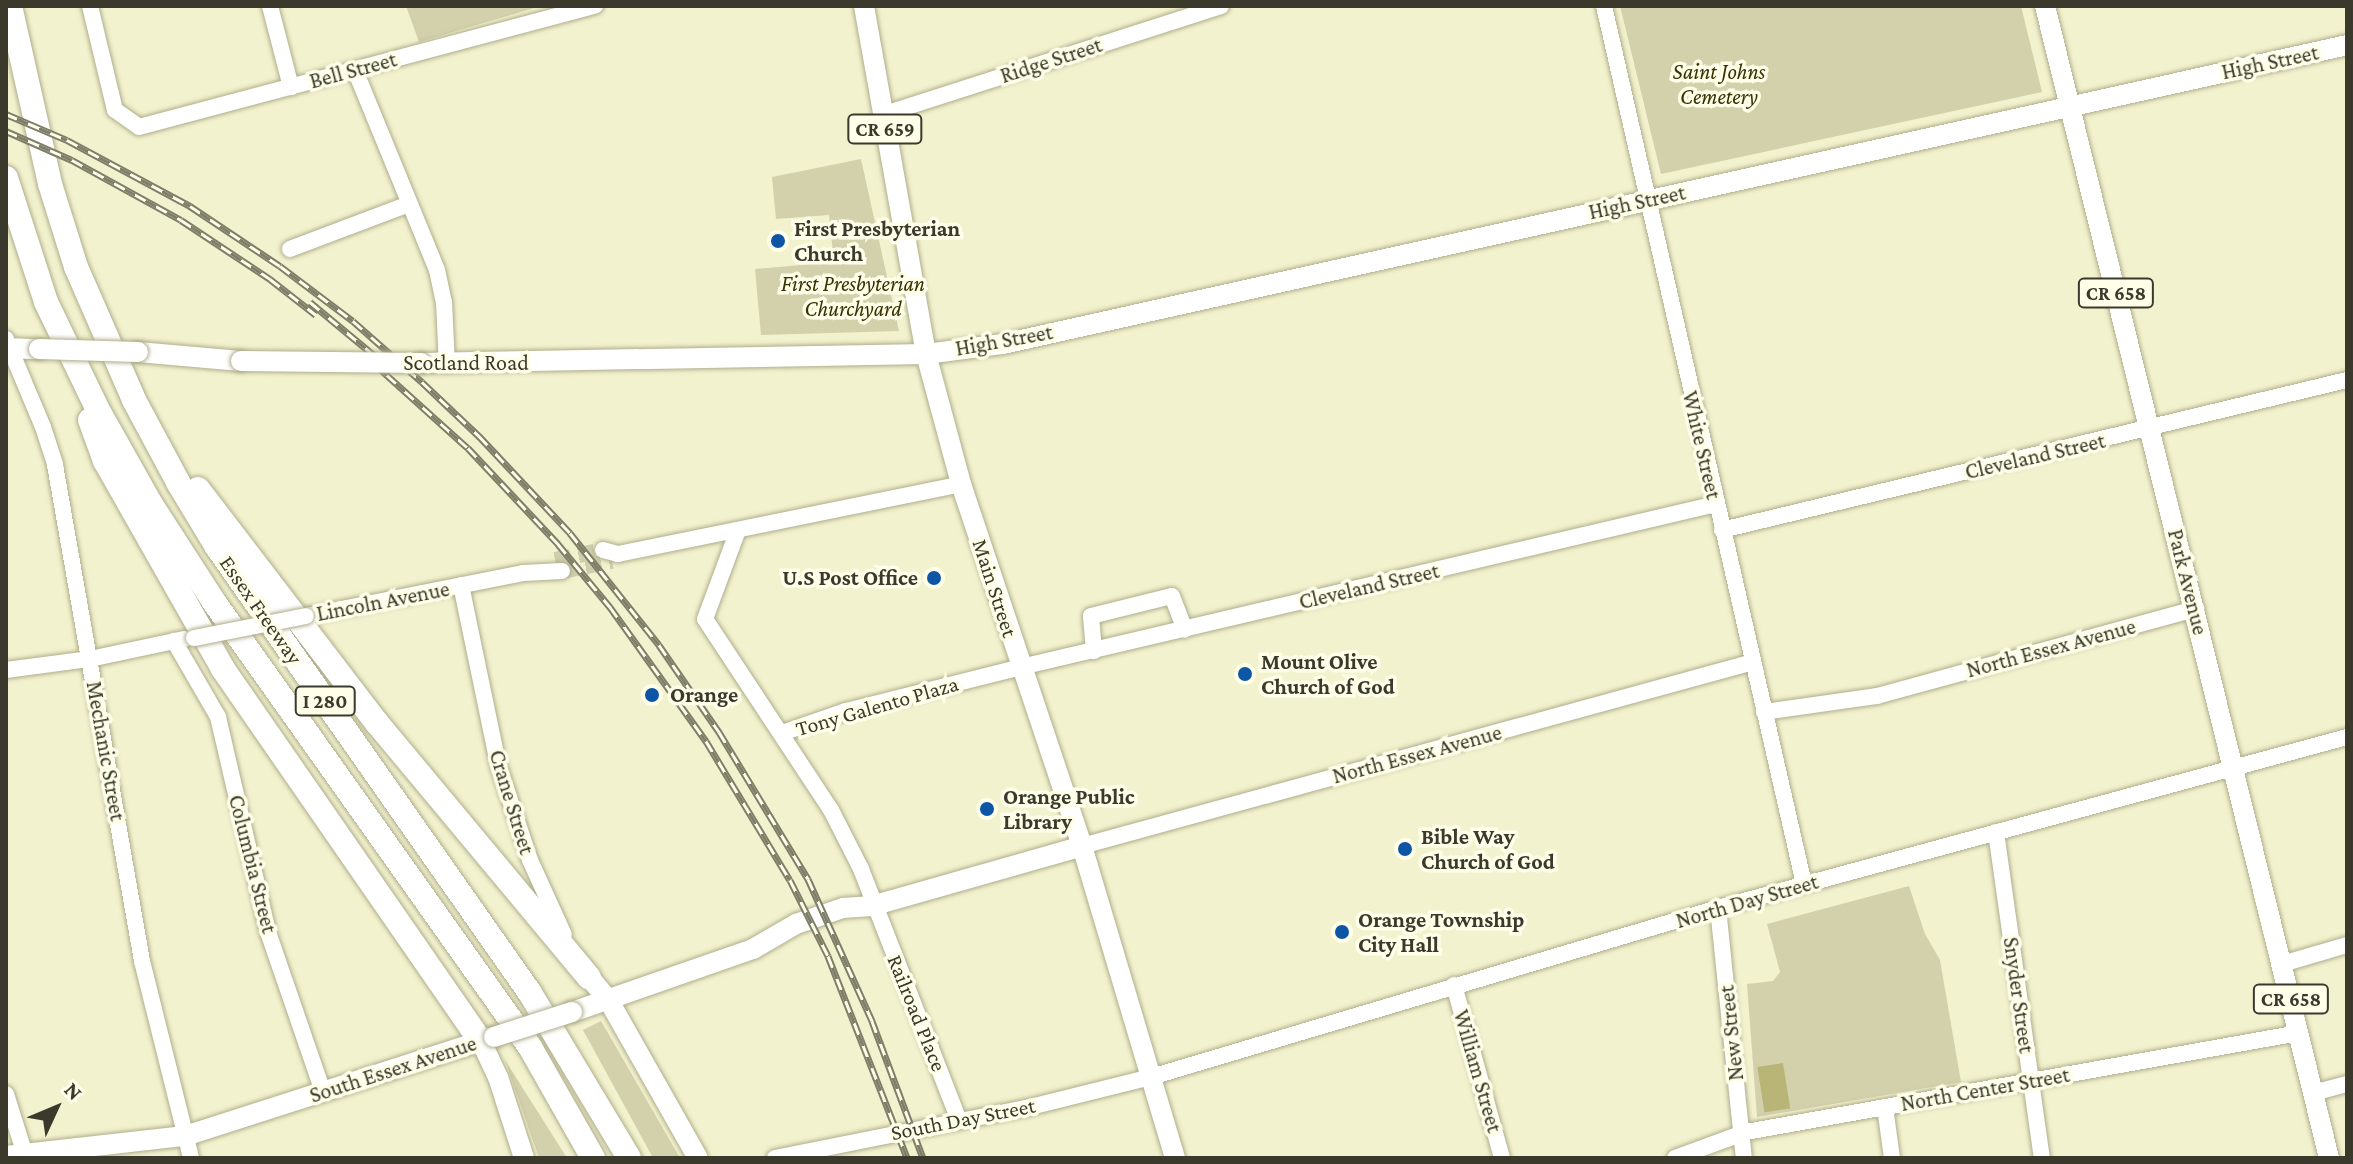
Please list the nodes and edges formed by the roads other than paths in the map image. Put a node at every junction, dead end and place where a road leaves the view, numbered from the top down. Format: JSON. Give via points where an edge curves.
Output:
{"nodes":[{"id":1,"x":10,"y":6,"type":"edge"},
{"id":2,"x":90,"y":6,"type":"edge"},
{"id":3,"x":270,"y":6,"type":"edge"},
{"id":4,"x":595,"y":6,"type":"edge"},
{"id":5,"x":864,"y":6,"type":"edge"},
{"id":6,"x":1221,"y":6,"type":"edge"},
{"id":7,"x":1604,"y":6,"type":"edge"},
{"id":8,"x":2045,"y":6,"type":"edge"},
{"id":9,"x":2347,"y":45,"type":"edge"},
{"id":10,"x":355,"y":70,"type":"junction"},
{"id":11,"x":291,"y":87,"type":"junction"},
{"id":12,"x":2070,"y":106,"type":"junction"},
{"id":13,"x":882,"y":115,"type":"junction"},
{"id":14,"x":6,"y":178,"type":"edge"},
{"id":15,"x":1647,"y":200,"type":"junction"},
{"id":16,"x":409,"y":204,"type":"junction"},
{"id":17,"x":290,"y":249,"type":"dead end"},
{"id":18,"x":46,"y":302,"type":"junction"},
{"id":19,"x":7,"y":345,"type":"edge"},
{"id":20,"x":926,"y":354,"type":"junction"},
{"id":21,"x":447,"y":365,"type":"junction"},
{"id":22,"x":2347,"y":380,"type":"edge"},
{"id":23,"x":134,"y":400,"type":"junction"},
{"id":24,"x":2150,"y":428,"type":"junction"},
{"id":25,"x":961,"y":484,"type":"junction"},
{"id":26,"x":1716,"y":504,"type":"junction"},
{"id":27,"x":738,"y":530,"type":"junction"},
{"id":28,"x":1722,"y":530,"type":"junction"},
{"id":29,"x":611,"y":555,"type":"tunnel mouth"},
{"id":30,"x":559,"y":565,"type":"tunnel mouth"},
{"id":31,"x":461,"y":585,"type":"junction"},
{"id":32,"x":2196,"y":609,"type":"junction"},
{"id":33,"x":1185,"y":630,"type":"junction"},
{"id":34,"x":174,"y":641,"type":"junction"},
{"id":35,"x":1094,"y":651,"type":"junction"},
{"id":36,"x":90,"y":659,"type":"junction"},
{"id":37,"x":1753,"y":662,"type":"junction"},
{"id":38,"x":1021,"y":667,"type":"junction"},
{"id":39,"x":6,"y":670,"type":"edge"},
{"id":40,"x":1764,"y":712,"type":"junction"},
{"id":41,"x":782,"y":733,"type":"junction"},
{"id":42,"x":2347,"y":737,"type":"edge"},
{"id":43,"x":2235,"y":767,"type":"junction"},
{"id":44,"x":1996,"y":832,"type":"junction"},
{"id":45,"x":1082,"y":846,"type":"junction"},
{"id":46,"x":1804,"y":884,"type":"junction"},
{"id":47,"x":872,"y":906,"type":"junction"},
{"id":48,"x":1718,"y":908,"type":"junction"},
{"id":49,"x":2347,"y":945,"type":"edge"},
{"id":50,"x":2282,"y":964,"type":"junction"},
{"id":51,"x":589,"y":977,"type":"junction"},
{"id":52,"x":1454,"y":985,"type":"junction"},
{"id":53,"x":609,"y":1001,"type":"junction"},
{"id":54,"x":2299,"y":1033,"type":"junction"},
{"id":55,"x":487,"y":1039,"type":"junction"},
{"id":56,"x":1151,"y":1077,"type":"junction"},
{"id":57,"x":2031,"y":1081,"type":"junction"},
{"id":58,"x":2347,"y":1084,"type":"edge"},
{"id":59,"x":323,"y":1092,"type":"junction"},
{"id":60,"x":2313,"y":1093,"type":"junction"},
{"id":61,"x":6,"y":1094,"type":"edge"},
{"id":62,"x":1885,"y":1107,"type":"junction"},
{"id":63,"x":959,"y":1121,"type":"junction"},
{"id":64,"x":1741,"y":1134,"type":"junction"},
{"id":65,"x":185,"y":1136,"type":"junction"},
{"id":66,"x":809,"y":1154,"type":"edge"},
{"id":67,"x":19,"y":1156,"type":"edge"},
{"id":68,"x":191,"y":1158,"type":"edge"},
{"id":69,"x":524,"y":1158,"type":"edge"},
{"id":70,"x":593,"y":1158,"type":"edge"},
{"id":71,"x":629,"y":1158,"type":"edge"},
{"id":72,"x":698,"y":1158,"type":"edge"},
{"id":73,"x":775,"y":1158,"type":"edge"},
{"id":74,"x":1175,"y":1158,"type":"edge"},
{"id":75,"x":1502,"y":1158,"type":"edge"},
{"id":76,"x":1675,"y":1158,"type":"edge"},
{"id":77,"x":1744,"y":1158,"type":"edge"},
{"id":78,"x":1892,"y":1158,"type":"edge"},
{"id":79,"x":2042,"y":1158,"type":"edge"},
{"id":80,"x":2329,"y":1158,"type":"edge"}],
"edges":[{"from":1,"to":23,"type":"highway","name":"Essex Freeway","number":"I 280","via":[[46,169],[76,267]]},
{"from":2,"to":11,"type":"street","name":"Bell Street","via":[[115,110],[139,127]]},
{"from":3,"to":11,"type":"street"},
{"from":4,"to":10,"type":"street","name":"Bell Street"},
{"from":5,"to":13,"type":"main road","name":"Main Street","number":"CR 659"},
{"from":6,"to":13,"type":"street","name":"Ridge Street"},
{"from":7,"to":15,"type":"street","name":"White Street"},
{"from":8,"to":12,"type":"main road","name":"Park Avenue","number":"CR 658"},
{"from":9,"to":12,"type":"main road","name":"High Street"},
{"from":10,"to":11,"type":"street","name":"Bell Street"},
{"from":10,"to":16,"type":"street"},
{"from":12,"to":15,"type":"main road","name":"High Street"},
{"from":12,"to":24,"type":"main road","name":"Park Avenue","number":"CR 658"},
{"from":13,"to":20,"type":"main road","name":"Main Street","number":"CR 659"},
{"from":14,"to":18,"type":"highway","name":"Essex Freeway","number":"I 280"},
{"from":15,"to":20,"type":"main road","name":"High Street","via":[[1003,344]]},
{"from":15,"to":26,"type":"street","name":"White Street"},
{"from":16,"to":17,"type":"street"},
{"from":16,"to":21,"type":"street","via":[[437,270]]},
{"from":18,"to":55,"type":"highway","via":[[105,461],[223,669]]},
{"from":18,"to":70,"type":"highway","name":"Essex Freeway","number":"I 280","via":[[98,410],[157,513],[214,602],[530,1047]]},
{"from":19,"to":21,"type":"main road","name":"Scotland Road","bridge":true,"via":[[241,361]]},
{"from":19,"to":36,"type":"street","name":"Mechanic Street","via":[[55,465]]},
{"from":20,"to":21,"type":"main road","name":"Scotland Road"},
{"from":20,"to":25,"type":"main road","name":"Main Street"},
{"from":22,"to":24,"type":"street","name":"Cleveland Street"},
{"from":23,"to":51,"type":"highway","via":[[377,723]]},
{"from":23,"to":71,"type":"highway","name":"Essex Freeway","number":"I 280","via":[[217,547],[530,993]]},
{"from":24,"to":28,"type":"street","name":"Cleveland Street"},
{"from":24,"to":32,"type":"main road","name":"Park Avenue","number":"CR 658"},
{"from":25,"to":27,"type":"street"},
{"from":25,"to":38,"type":"main road","name":"Main Street"},
{"from":26,"to":28,"type":"street","name":"White Street"},
{"from":26,"to":33,"type":"street","name":"Cleveland Street"},
{"from":27,"to":29,"type":"street"},
{"from":27,"to":41,"type":"street","via":[[705,619]]},
{"from":28,"to":37,"type":"street","name":"White Street"},
{"from":30,"to":31,"type":"street","name":"Lincoln Avenue"},
{"from":31,"to":34,"type":"street","name":"Lincoln Avenue","bridge":true},
{"from":31,"to":51,"type":"street","name":"Crane Street","via":[[498,764],[514,814],[548,905]]},
{"from":32,"to":40,"type":"street","name":"North Essex Avenue","via":[[1877,696]]},
{"from":32,"to":43,"type":"main road","name":"Park Avenue","number":"CR 658"},
{"from":33,"to":35,"type":"street","name":"Cleveland Street"},
{"from":33,"to":35,"type":"street","via":[[1172,596],[1091,616]]},
{"from":34,"to":36,"type":"street","name":"Lincoln Avenue"},
{"from":34,"to":59,"type":"street","name":"Columbia Street","via":[[218,717],[268,932]]},
{"from":35,"to":38,"type":"street","name":"Cleveland Street"},
{"from":36,"to":39,"type":"street","name":"Lincoln Avenue"},
{"from":36,"to":65,"type":"street","name":"Mechanic Street","via":[[142,961]]},
{"from":37,"to":40,"type":"street","name":"White Street"},
{"from":37,"to":45,"type":"street","name":"North Essex Avenue"},
{"from":38,"to":41,"type":"street","name":"Tony Galento Plaza","via":[[846,711]]},
{"from":38,"to":45,"type":"main road","name":"Main Street"},
{"from":40,"to":46,"type":"street","name":"White Street"},
{"from":41,"to":47,"type":"street","name":"Tony Galento Plaza","via":[[831,810],[861,869]]},
{"from":42,"to":43,"type":"street","name":"North Day Street"},
{"from":43,"to":44,"type":"street","name":"North Day Street"},
{"from":43,"to":50,"type":"main road","name":"Park Avenue","number":"CR 658"},
{"from":44,"to":46,"type":"street","name":"North Day Street"},
{"from":44,"to":57,"type":"street","name":"Snyder Street"},
{"from":45,"to":47,"type":"main road","name":"South Essex Avenue"},
{"from":45,"to":56,"type":"main road","name":"Main Street"},
{"from":46,"to":48,"type":"street","name":"North Day Street"},
{"from":47,"to":53,"type":"main road","name":"South Essex Avenue","via":[[843,908],[796,924],[771,941]]},
{"from":47,"to":63,"type":"street","name":"Railroad Place"},
{"from":48,"to":52,"type":"street","name":"North Day Street"},
{"from":48,"to":64,"type":"street","name":"New Street"},
{"from":49,"to":50,"type":"street"},
{"from":50,"to":54,"type":"main road","name":"Park Avenue","number":"CR 658"},
{"from":51,"to":53,"type":"main road","name":"Crane Street"},
{"from":52,"to":56,"type":"street","name":"North Day Street"},
{"from":52,"to":75,"type":"street","name":"William Street"},
{"from":53,"to":55,"type":"main road","name":"South Essex Avenue","bridge":true},
{"from":53,"to":72,"type":"main road","name":"Crane Street"},
{"from":54,"to":57,"type":"street","name":"North Center Street"},
{"from":54,"to":60,"type":"main road","name":"Park Avenue","number":"CR 658"},
{"from":55,"to":59,"type":"main road","name":"South Essex Avenue"},
{"from":55,"to":69,"type":"main road"},
{"from":56,"to":63,"type":"street","name":"South Day Street"},
{"from":56,"to":74,"type":"main road","name":"Main Street"},
{"from":57,"to":62,"type":"street","name":"North Center Street"},
{"from":57,"to":79,"type":"street","name":"Snyder Street"},
{"from":58,"to":60,"type":"street"},
{"from":59,"to":65,"type":"main road","name":"South Essex Avenue"},
{"from":60,"to":80,"type":"main road","name":"Park Avenue","number":"CR 658"},
{"from":61,"to":67,"type":"street"},
{"from":62,"to":64,"type":"street","name":"North Center Street"},
{"from":62,"to":78,"type":"street"},
{"from":63,"to":66,"type":"street","name":"South Day Street"},
{"from":64,"to":76,"type":"street","name":"North Center Street"},
{"from":64,"to":77,"type":"street","name":"New Street"},
{"from":65,"to":67,"type":"main road","name":"South Essex Avenue"},
{"from":65,"to":68,"type":"street","name":"Mechanic Street"},
{"from":66,"to":73,"type":"street","name":"South Day Street"}]}
